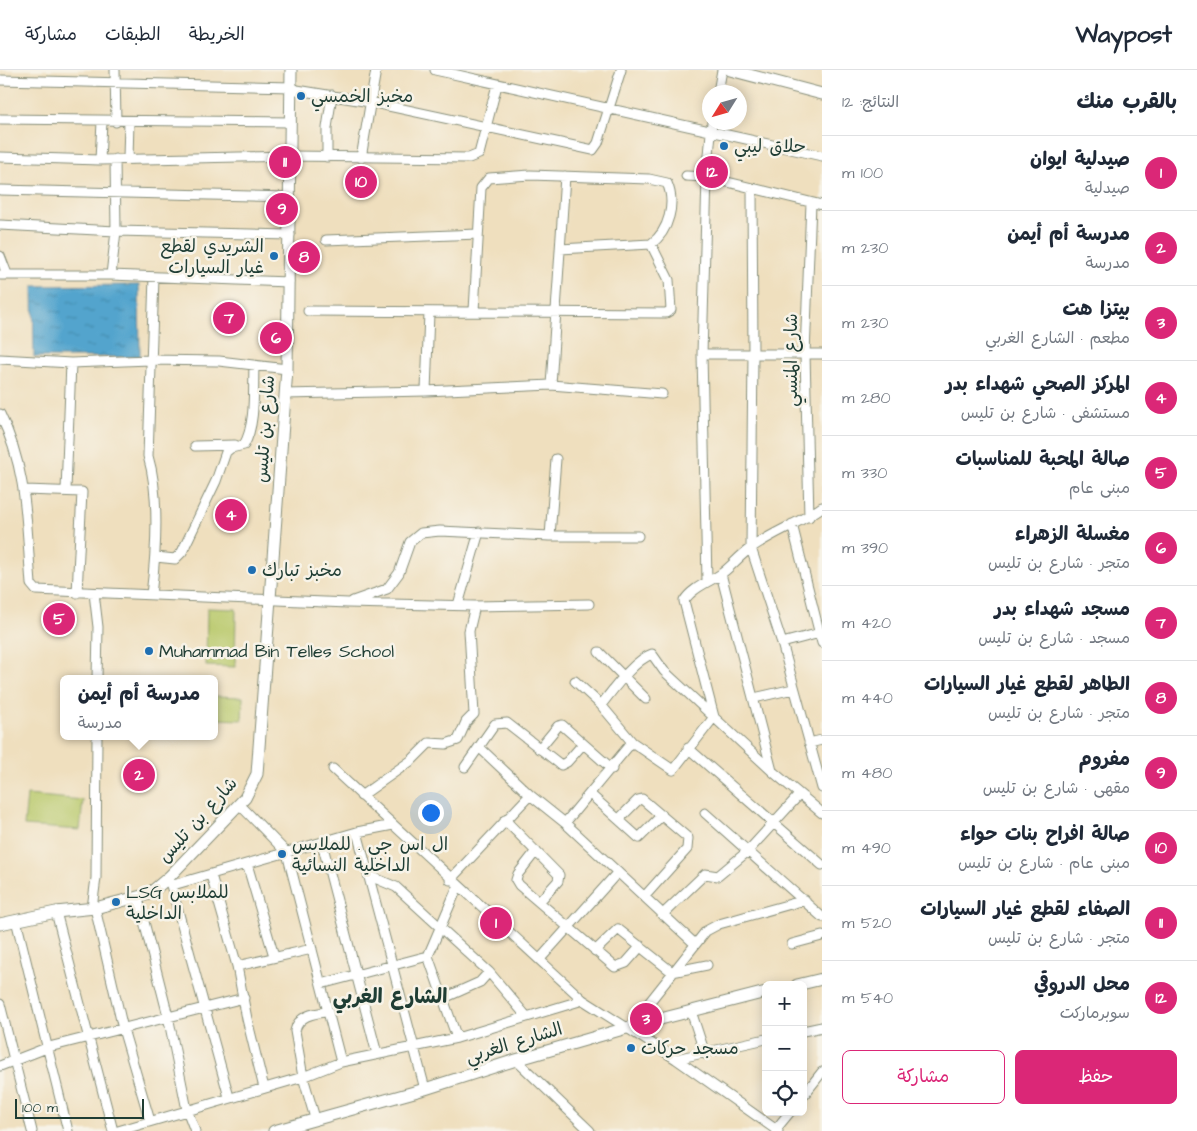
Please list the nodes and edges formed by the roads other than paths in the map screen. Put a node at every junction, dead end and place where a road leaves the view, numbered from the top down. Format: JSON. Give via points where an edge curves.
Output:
{"nodes":[{"id":1,"x":115,"y":70,"type":"edge"},
{"id":2,"x":291,"y":70,"type":"edge"},
{"id":3,"x":376,"y":70,"type":"edge"},
{"id":4,"x":435,"y":70,"type":"edge"},
{"id":5,"x":621,"y":70,"type":"edge"},
{"id":6,"x":722,"y":70,"type":"edge"},
{"id":7,"x":730,"y":70,"type":"edge"},
{"id":8,"x":0,"y":80,"type":"edge"},
{"id":9,"x":114,"y":81,"type":"junction"},
{"id":10,"x":497,"y":85,"type":"junction"},
{"id":11,"x":719,"y":85,"type":"edge"},
{"id":12,"x":292,"y":87,"type":"junction"},
{"id":13,"x":822,"y":94,"type":"edge"},
{"id":14,"x":332,"y":95,"type":"junction"},
{"id":15,"x":370,"y":102,"type":"junction"},
{"id":16,"x":608,"y":110,"type":"junction"},
{"id":17,"x":0,"y":119,"type":"edge"},
{"id":18,"x":129,"y":120,"type":"junction"},
{"id":19,"x":102,"y":122,"type":"junction"},
{"id":20,"x":116,"y":122,"type":"junction"},
{"id":21,"x":291,"y":122,"type":"junction"},
{"id":22,"x":702,"y":126,"type":"edge"},
{"id":23,"x":486,"y":128,"type":"junction"},
{"id":24,"x":711,"y":130,"type":"edge"},
{"id":25,"x":722,"y":130,"type":"edge"},
{"id":26,"x":290,"y":156,"type":"junction"},
{"id":27,"x":822,"y":156,"type":"edge"},
{"id":28,"x":0,"y":158,"type":"edge"},
{"id":29,"x":327,"y":158,"type":"junction"},
{"id":30,"x":361,"y":158,"type":"junction"},
{"id":31,"x":115,"y":159,"type":"junction"},
{"id":32,"x":128,"y":159,"type":"junction"},
{"id":33,"x":100,"y":160,"type":"junction"},
{"id":34,"x":565,"y":176,"type":"junction"},
{"id":35,"x":686,"y":176,"type":"dead end"},
{"id":36,"x":708,"y":177,"type":"junction"},
{"id":37,"x":752,"y":189,"type":"junction"},
{"id":38,"x":0,"y":190,"type":"edge"},
{"id":39,"x":114,"y":194,"type":"junction"},
{"id":40,"x":290,"y":197,"type":"junction"},
{"id":41,"x":811,"y":203,"type":"junction"},
{"id":42,"x":822,"y":205,"type":"edge"},
{"id":43,"x":0,"y":225,"type":"edge"},
{"id":44,"x":116,"y":232,"type":"junction"},
{"id":45,"x":478,"y":234,"type":"junction"},
{"id":46,"x":290,"y":235,"type":"junction"},
{"id":47,"x":326,"y":240,"type":"dead end"},
{"id":48,"x":650,"y":244,"type":"junction"},
{"id":49,"x":560,"y":249,"type":"junction"},
{"id":50,"x":0,"y":256,"type":"edge"},
{"id":51,"x":111,"y":274,"type":"junction"},
{"id":52,"x":3,"y":275,"type":"edge"},
{"id":53,"x":154,"y":278,"type":"junction"},
{"id":54,"x":289,"y":282,"type":"junction"},
{"id":55,"x":308,"y":311,"type":"dead end"},
{"id":56,"x":474,"y":311,"type":"junction"},
{"id":57,"x":429,"y":313,"type":"junction"},
{"id":58,"x":555,"y":314,"type":"junction"},
{"id":59,"x":753,"y":353,"type":"junction"},
{"id":60,"x":702,"y":354,"type":"junction"},
{"id":61,"x":805,"y":354,"type":"junction"},
{"id":62,"x":822,"y":354,"type":"edge"},
{"id":63,"x":0,"y":359,"type":"edge"},
{"id":64,"x":150,"y":360,"type":"junction"},
{"id":65,"x":71,"y":363,"type":"junction"},
{"id":66,"x":254,"y":366,"type":"junction"},
{"id":67,"x":287,"y":369,"type":"junction"},
{"id":68,"x":551,"y":385,"type":"junction"},
{"id":69,"x":426,"y":392,"type":"junction"},
{"id":70,"x":285,"y":394,"type":"junction"},
{"id":71,"x":662,"y":394,"type":"dead end"},
{"id":72,"x":0,"y":414,"type":"edge"},
{"id":73,"x":196,"y":446,"type":"dead end"},
{"id":74,"x":244,"y":446,"type":"junction"},
{"id":75,"x":556,"y":459,"type":"dead end"},
{"id":76,"x":25,"y":490,"type":"junction"},
{"id":77,"x":66,"y":490,"type":"junction"},
{"id":78,"x":822,"y":507,"type":"edge"},
{"id":79,"x":809,"y":517,"type":"junction"},
{"id":80,"x":792,"y":524,"type":"junction"},
{"id":81,"x":479,"y":532,"type":"junction"},
{"id":82,"x":550,"y":536,"type":"junction"},
{"id":83,"x":638,"y":536,"type":"dead end"},
{"id":84,"x":750,"y":548,"type":"junction"},
{"id":85,"x":156,"y":557,"type":"junction"},
{"id":86,"x":721,"y":574,"type":"junction"},
{"id":87,"x":707,"y":581,"type":"junction"},
{"id":88,"x":77,"y":593,"type":"junction"},
{"id":89,"x":94,"y":593,"type":"junction"},
{"id":90,"x":151,"y":595,"type":"junction"},
{"id":91,"x":270,"y":599,"type":"junction"},
{"id":92,"x":348,"y":603,"type":"junction"},
{"id":93,"x":590,"y":604,"type":"dead end"},
{"id":94,"x":458,"y":605,"type":"junction"},
{"id":95,"x":475,"y":606,"type":"junction"},
{"id":96,"x":820,"y":634,"type":"junction"},
{"id":97,"x":782,"y":643,"type":"junction"},
{"id":98,"x":822,"y":643,"type":"edge"},
{"id":99,"x":599,"y":652,"type":"dead end"},
{"id":100,"x":97,"y":675,"type":"edge"},
{"id":101,"x":624,"y":678,"type":"junction"},
{"id":102,"x":575,"y":680,"type":"dead end"},
{"id":103,"x":793,"y":689,"type":"junction"},
{"id":104,"x":754,"y":698,"type":"junction"},
{"id":105,"x":646,"y":699,"type":"dead end"},
{"id":106,"x":601,"y":705,"type":"junction"},
{"id":107,"x":714,"y":717,"type":"junction"},
{"id":108,"x":97,"y":740,"type":"edge"},
{"id":109,"x":822,"y":740,"type":"edge"},
{"id":110,"x":632,"y":742,"type":"junction"},
{"id":111,"x":809,"y":743,"type":"junction"},
{"id":112,"x":583,"y":744,"type":"junction"},
{"id":113,"x":479,"y":747,"type":"junction"},
{"id":114,"x":688,"y":748,"type":"junction"},
{"id":115,"x":539,"y":750,"type":"junction"},
{"id":116,"x":464,"y":767,"type":"dead end"},
{"id":117,"x":333,"y":769,"type":"dead end"},
{"id":118,"x":612,"y":769,"type":"junction"},
{"id":119,"x":772,"y":771,"type":"junction"},
{"id":120,"x":822,"y":788,"type":"edge"},
{"id":121,"x":590,"y":794,"type":"junction"},
{"id":122,"x":530,"y":795,"type":"junction"},
{"id":123,"x":800,"y":795,"type":"junction"},
{"id":124,"x":361,"y":796,"type":"junction"},
{"id":125,"x":240,"y":804,"type":"junction"},
{"id":126,"x":705,"y":813,"type":"dead end"},
{"id":127,"x":822,"y":813,"type":"edge"},
{"id":128,"x":662,"y":814,"type":"junction"},
{"id":129,"x":619,"y":819,"type":"junction"},
{"id":130,"x":505,"y":820,"type":"junction"},
{"id":131,"x":773,"y":822,"type":"junction"},
{"id":132,"x":565,"y":823,"type":"junction"},
{"id":133,"x":393,"y":825,"type":"junction"},
{"id":134,"x":357,"y":832,"type":"junction"},
{"id":135,"x":322,"y":843,"type":"junction"},
{"id":136,"x":748,"y":850,"type":"junction"},
{"id":137,"x":536,"y":851,"type":"junction"},
{"id":138,"x":287,"y":853,"type":"junction"},
{"id":139,"x":247,"y":864,"type":"junction"},
{"id":140,"x":822,"y":865,"type":"edge"},
{"id":141,"x":618,"y":872,"type":"junction"},
{"id":142,"x":211,"y":874,"type":"junction"},
{"id":143,"x":370,"y":876,"type":"junction"},
{"id":144,"x":450,"y":880,"type":"junction"},
{"id":145,"x":168,"y":883,"type":"junction"},
{"id":146,"x":458,"y":886,"type":"junction"},
{"id":147,"x":644,"y":897,"type":"junction"},
{"id":148,"x":138,"y":898,"type":"junction"},
{"id":149,"x":805,"y":900,"type":"junction"},
{"id":150,"x":539,"y":902,"type":"junction"},
{"id":151,"x":93,"y":908,"type":"junction"},
{"id":152,"x":56,"y":912,"type":"junction"},
{"id":153,"x":662,"y":915,"type":"junction"},
{"id":154,"x":822,"y":917,"type":"edge"},
{"id":155,"x":16,"y":920,"type":"junction"},
{"id":156,"x":0,"y":924,"type":"edge"},
{"id":157,"x":438,"y":928,"type":"junction"},
{"id":158,"x":569,"y":928,"type":"junction"},
{"id":159,"x":822,"y":936,"type":"edge"},
{"id":160,"x":694,"y":944,"type":"junction"},
{"id":161,"x":792,"y":944,"type":"dead end"},
{"id":162,"x":641,"y":946,"type":"junction"},
{"id":163,"x":312,"y":949,"type":"junction"},
{"id":164,"x":595,"y":951,"type":"junction"},
{"id":165,"x":274,"y":956,"type":"junction"},
{"id":166,"x":428,"y":956,"type":"junction"},
{"id":167,"x":540,"y":959,"type":"junction"},
{"id":168,"x":707,"y":965,"type":"dead end"},
{"id":169,"x":237,"y":966,"type":"junction"},
{"id":170,"x":392,"y":966,"type":"junction"},
{"id":171,"x":489,"y":972,"type":"junction"},
{"id":172,"x":672,"y":972,"type":"junction"},
{"id":173,"x":357,"y":975,"type":"junction"},
{"id":174,"x":822,"y":979,"type":"edge"},
{"id":175,"x":807,"y":983,"type":"edge"},
{"id":176,"x":321,"y":984,"type":"junction"},
{"id":177,"x":762,"y":993,"type":"edge"},
{"id":178,"x":244,"y":998,"type":"junction"},
{"id":179,"x":442,"y":998,"type":"junction"},
{"id":180,"x":583,"y":1000,"type":"junction"},
{"id":181,"x":0,"y":1004,"type":"edge"},
{"id":182,"x":206,"y":1010,"type":"junction"},
{"id":183,"x":691,"y":1011,"type":"junction"},
{"id":184,"x":327,"y":1012,"type":"junction"},
{"id":185,"x":168,"y":1016,"type":"junction"},
{"id":186,"x":528,"y":1017,"type":"junction"},
{"id":187,"x":632,"y":1027,"type":"junction"},
{"id":188,"x":822,"y":1027,"type":"edge"},
{"id":189,"x":124,"y":1029,"type":"junction"},
{"id":190,"x":807,"y":1030,"type":"edge"},
{"id":191,"x":456,"y":1038,"type":"junction"},
{"id":192,"x":89,"y":1039,"type":"junction"},
{"id":193,"x":762,"y":1040,"type":"edge"},
{"id":194,"x":414,"y":1046,"type":"junction"},
{"id":195,"x":49,"y":1047,"type":"junction"},
{"id":196,"x":377,"y":1054,"type":"junction"},
{"id":197,"x":705,"y":1054,"type":"junction"},
{"id":198,"x":676,"y":1059,"type":"junction"},
{"id":199,"x":16,"y":1060,"type":"junction"},
{"id":200,"x":516,"y":1060,"type":"junction"},
{"id":201,"x":341,"y":1062,"type":"junction"},
{"id":202,"x":0,"y":1066,"type":"edge"},
{"id":203,"x":822,"y":1072,"type":"edge"},
{"id":204,"x":303,"y":1077,"type":"junction"},
{"id":205,"x":264,"y":1088,"type":"junction"},
{"id":206,"x":425,"y":1089,"type":"junction"},
{"id":207,"x":807,"y":1090,"type":"edge"},
{"id":208,"x":229,"y":1097,"type":"junction"},
{"id":209,"x":187,"y":1110,"type":"junction"},
{"id":210,"x":787,"y":1116,"type":"edge"},
{"id":211,"x":315,"y":1118,"type":"junction"},
{"id":212,"x":150,"y":1121,"type":"junction"},
{"id":213,"x":588,"y":1130,"type":"edge"},
{"id":214,"x":777,"y":1130,"type":"edge"},
{"id":215,"x":32,"y":1131,"type":"edge"},
{"id":216,"x":68,"y":1131,"type":"edge"},
{"id":217,"x":113,"y":1131,"type":"edge"},
{"id":218,"x":118,"y":1131,"type":"edge"},
{"id":219,"x":195,"y":1131,"type":"edge"},
{"id":220,"x":274,"y":1131,"type":"edge"}],
"edges":[{"from":1,"to":9,"type":"street"},
{"from":2,"to":12,"type":"street","name":"شارع بن تليس"},
{"from":3,"to":15,"type":"street"},
{"from":4,"to":10,"type":"street"},
{"from":5,"to":16,"type":"street"},
{"from":6,"to":11,"type":"street"},
{"from":7,"to":13,"type":"street"},
{"from":8,"to":9,"type":"street"},
{"from":9,"to":12,"type":"street"},
{"from":9,"to":20,"type":"street"},
{"from":10,"to":16,"type":"street"},
{"from":10,"to":23,"type":"street"},
{"from":12,"to":14,"type":"street"},
{"from":12,"to":21,"type":"street","name":"شارع بن تليس"},
{"from":14,"to":15,"type":"street"},
{"from":14,"to":29,"type":"street"},
{"from":15,"to":23,"type":"street"},
{"from":15,"to":30,"type":"street"},
{"from":16,"to":22,"type":"street"},
{"from":16,"to":23,"type":"street","via":[[593,150]]},
{"from":17,"to":19,"type":"street"},
{"from":18,"to":20,"type":"street"},
{"from":18,"to":21,"type":"street"},
{"from":18,"to":32,"type":"street"},
{"from":19,"to":20,"type":"street"},
{"from":19,"to":33,"type":"street"},
{"from":21,"to":26,"type":"street","name":"شارع بن تليس"},
{"from":23,"to":30,"type":"street","via":[[479,154],[469,158]]},
{"from":24,"to":36,"type":"street"},
{"from":25,"to":27,"type":"street"},
{"from":26,"to":29,"type":"street"},
{"from":26,"to":32,"type":"street"},
{"from":26,"to":40,"type":"street","name":"شارع بن تليس"},
{"from":28,"to":33,"type":"street"},
{"from":29,"to":30,"type":"street"},
{"from":31,"to":32,"type":"street"},
{"from":31,"to":33,"type":"street"},
{"from":31,"to":39,"type":"street"},
{"from":34,"to":45,"type":"street","via":[[489,178],[481,188]]},
{"from":34,"to":48,"type":"street","via":[[649,179],[667,183],[671,194],[669,216],[661,234]]},
{"from":34,"to":49,"type":"street"},
{"from":35,"to":36,"type":"street"},
{"from":36,"to":37,"type":"street"},
{"from":36,"to":60,"type":"street"},
{"from":37,"to":41,"type":"street"},
{"from":37,"to":59,"type":"street"},
{"from":38,"to":39,"type":"street"},
{"from":39,"to":40,"type":"street"},
{"from":39,"to":44,"type":"street"},
{"from":40,"to":46,"type":"street","name":"شارع بن تليس"},
{"from":41,"to":42,"type":"street"},
{"from":41,"to":61,"type":"street","name":"شارع المنسي"},
{"from":43,"to":44,"type":"street"},
{"from":44,"to":46,"type":"street"},
{"from":44,"to":51,"type":"street"},
{"from":45,"to":47,"type":"street"},
{"from":45,"to":56,"type":"street"},
{"from":46,"to":54,"type":"street","name":"شارع بن تليس"},
{"from":48,"to":49,"type":"street"},
{"from":48,"to":58,"type":"street","via":[[671,290],[670,310],[666,314]]},
{"from":49,"to":58,"type":"street"},
{"from":50,"to":52,"type":"street"},
{"from":51,"to":52,"type":"street"},
{"from":51,"to":53,"type":"street"},
{"from":53,"to":54,"type":"street"},
{"from":53,"to":64,"type":"street"},
{"from":54,"to":67,"type":"street","name":"شارع بن تليس"},
{"from":55,"to":57,"type":"street"},
{"from":56,"to":57,"type":"street"},
{"from":56,"to":58,"type":"street"},
{"from":57,"to":69,"type":"street"},
{"from":58,"to":68,"type":"street"},
{"from":59,"to":60,"type":"street"},
{"from":59,"to":61,"type":"street"},
{"from":59,"to":84,"type":"street"},
{"from":60,"to":87,"type":"street"},
{"from":61,"to":62,"type":"street"},
{"from":61,"to":79,"type":"street","name":"شارع المنسي"},
{"from":63,"to":65,"type":"street"},
{"from":64,"to":65,"type":"street"},
{"from":64,"to":66,"type":"street","via":[[219,361]]},
{"from":64,"to":85,"type":"street","via":[[148,456],[154,484]]},
{"from":65,"to":77,"type":"street"},
{"from":66,"to":67,"type":"street"},
{"from":66,"to":74,"type":"street","via":[[250,420]]},
{"from":67,"to":70,"type":"street","name":"شارع بن تليس"},
{"from":68,"to":69,"type":"street"},
{"from":68,"to":71,"type":"street"},
{"from":69,"to":70,"type":"street"},
{"from":70,"to":91,"type":"street","name":"شارع بن تليس"},
{"from":72,"to":76,"type":"street","via":[[13,442]]},
{"from":73,"to":74,"type":"street"},
{"from":74,"to":85,"type":"street","via":[[226,452],[182,552],[175,559]]},
{"from":75,"to":82,"type":"street"},
{"from":76,"to":77,"type":"street"},
{"from":76,"to":88,"type":"street","via":[[32,587]]},
{"from":77,"to":88,"type":"street","via":[[82,493]]},
{"from":78,"to":79,"type":"street"},
{"from":79,"to":80,"type":"street"},
{"from":80,"to":84,"type":"street"},
{"from":80,"to":96,"type":"street"},
{"from":81,"to":82,"type":"street"},
{"from":81,"to":92,"type":"street","via":[[421,533],[410,542],[399,574],[387,589]]},
{"from":81,"to":94,"type":"street"},
{"from":82,"to":83,"type":"street"},
{"from":84,"to":86,"type":"street"},
{"from":84,"to":97,"type":"street"},
{"from":85,"to":90,"type":"street"},
{"from":86,"to":87,"type":"street"},
{"from":86,"to":104,"type":"street"},
{"from":87,"to":107,"type":"street","via":[[684,601]]},
{"from":88,"to":89,"type":"street"},
{"from":89,"to":90,"type":"street"},
{"from":89,"to":100,"type":"street","via":[[98,627]]},
{"from":90,"to":91,"type":"street"},
{"from":91,"to":92,"type":"street"},
{"from":91,"to":125,"type":"street","name":"شارع بن تليس","via":[[257,774]]},
{"from":92,"to":94,"type":"street"},
{"from":93,"to":95,"type":"street"},
{"from":94,"to":95,"type":"street"},
{"from":95,"to":124,"type":"street","via":[[469,631],[474,714],[466,722],[458,740],[446,744],[429,743],[412,760]]},
{"from":96,"to":97,"type":"street"},
{"from":96,"to":98,"type":"street"},
{"from":97,"to":103,"type":"street"},
{"from":99,"to":101,"type":"street"},
{"from":101,"to":105,"type":"street"},
{"from":101,"to":106,"type":"street"},
{"from":101,"to":107,"type":"street","via":[[652,654],[664,671]]},
{"from":102,"to":106,"type":"street"},
{"from":103,"to":104,"type":"street"},
{"from":103,"to":111,"type":"street"},
{"from":104,"to":119,"type":"street"},
{"from":106,"to":110,"type":"street"},
{"from":107,"to":114,"type":"street"},
{"from":107,"to":119,"type":"street"},
{"from":108,"to":151,"type":"street"},
{"from":109,"to":111,"type":"street"},
{"from":110,"to":114,"type":"street","via":[[673,770]]},
{"from":110,"to":118,"type":"street"},
{"from":111,"to":120,"type":"street"},
{"from":112,"to":115,"type":"street","via":[[563,765]]},
{"from":112,"to":115,"type":"street","via":[[560,725]]},
{"from":112,"to":118,"type":"street"},
{"from":113,"to":115,"type":"street","via":[[495,724],[504,722]]},
{"from":113,"to":116,"type":"street"},
{"from":113,"to":122,"type":"street"},
{"from":114,"to":131,"type":"street"},
{"from":117,"to":124,"type":"street"},
{"from":118,"to":121,"type":"street"},
{"from":119,"to":123,"type":"street"},
{"from":121,"to":129,"type":"street"},
{"from":121,"to":132,"type":"street"},
{"from":122,"to":130,"type":"street"},
{"from":122,"to":132,"type":"street"},
{"from":123,"to":127,"type":"street"},
{"from":123,"to":131,"type":"street"},
{"from":124,"to":133,"type":"street"},
{"from":125,"to":138,"type":"street"},
{"from":125,"to":145,"type":"street","name":"شارع بن تليس"},
{"from":126,"to":136,"type":"street"},
{"from":128,"to":129,"type":"street","via":[[640,799]]},
{"from":128,"to":129,"type":"street","via":[[640,838]]},
{"from":128,"to":147,"type":"street","via":[[687,836],[689,846]]},
{"from":130,"to":137,"type":"street"},
{"from":130,"to":144,"type":"street"},
{"from":131,"to":136,"type":"street"},
{"from":131,"to":140,"type":"street"},
{"from":132,"to":141,"type":"street"},
{"from":133,"to":134,"type":"street"},
{"from":133,"to":144,"type":"street"},
{"from":134,"to":135,"type":"street"},
{"from":134,"to":143,"type":"street"},
{"from":135,"to":138,"type":"street"},
{"from":135,"to":173,"type":"street"},
{"from":136,"to":149,"type":"street"},
{"from":136,"to":153,"type":"street","via":[[718,876],[705,874]]},
{"from":137,"to":150,"type":"street","via":[[516,880]]},
{"from":137,"to":150,"type":"street","via":[[560,878]]},
{"from":138,"to":139,"type":"street"},
{"from":138,"to":163,"type":"street"},
{"from":139,"to":142,"type":"street"},
{"from":139,"to":165,"type":"street"},
{"from":141,"to":147,"type":"street"},
{"from":141,"to":158,"type":"street"},
{"from":142,"to":145,"type":"street"},
{"from":142,"to":169,"type":"street"},
{"from":143,"to":157,"type":"street","via":[[396,887]]},
{"from":143,"to":170,"type":"street"},
{"from":144,"to":146,"type":"street"},
{"from":145,"to":148,"type":"street","name":"شارع بن تليس"},
{"from":145,"to":182,"type":"street"},
{"from":146,"to":157,"type":"street"},
{"from":146,"to":167,"type":"street"},
{"from":147,"to":153,"type":"street"},
{"from":148,"to":151,"type":"street","name":"شارع بن تليس"},
{"from":148,"to":185,"type":"street"},
{"from":149,"to":154,"type":"street"},
{"from":149,"to":160,"type":"street","via":[[719,924],[706,931]]},
{"from":150,"to":158,"type":"street"},
{"from":151,"to":152,"type":"street","name":"شارع بن تليس"},
{"from":151,"to":189,"type":"street"},
{"from":152,"to":155,"type":"street","name":"شارع بن تليس"},
{"from":152,"to":192,"type":"street"},
{"from":153,"to":160,"type":"street"},
{"from":155,"to":156,"type":"street","name":"شارع بن تليس"},
{"from":155,"to":195,"type":"street"},
{"from":157,"to":166,"type":"street"},
{"from":157,"to":171,"type":"street"},
{"from":158,"to":164,"type":"street"},
{"from":158,"to":167,"type":"street"},
{"from":159,"to":161,"type":"street"},
{"from":160,"to":172,"type":"street"},
{"from":162,"to":164,"type":"street","via":[[626,963],[617,967]]},
{"from":162,"to":164,"type":"street","via":[[618,928]]},
{"from":162,"to":172,"type":"street"},
{"from":163,"to":165,"type":"street"},
{"from":163,"to":176,"type":"street"},
{"from":165,"to":169,"type":"street"},
{"from":166,"to":170,"type":"street"},
{"from":166,"to":179,"type":"street"},
{"from":167,"to":180,"type":"street"},
{"from":168,"to":172,"type":"street"},
{"from":169,"to":178,"type":"street"},
{"from":170,"to":173,"type":"street"},
{"from":170,"to":194,"type":"street"},
{"from":171,"to":179,"type":"street","via":[[480,982]]},
{"from":171,"to":186,"type":"street"},
{"from":172,"to":187,"type":"street"},
{"from":173,"to":176,"type":"street"},
{"from":173,"to":196,"type":"street"},
{"from":174,"to":175,"type":"street"},
{"from":176,"to":184,"type":"street"},
{"from":177,"to":183,"type":"street","name":"الشارع الغربي"},
{"from":178,"to":182,"type":"street"},
{"from":178,"to":205,"type":"street"},
{"from":179,"to":191,"type":"street"},
{"from":180,"to":186,"type":"street"},
{"from":180,"to":187,"type":"street"},
{"from":181,"to":199,"type":"street"},
{"from":182,"to":185,"type":"street"},
{"from":182,"to":208,"type":"street"},
{"from":183,"to":187,"type":"street","name":"الشارع الغربي"},
{"from":183,"to":197,"type":"street"},
{"from":184,"to":201,"type":"street"},
{"from":184,"to":204,"type":"street","via":[[305,1017],[296,1026]]},
{"from":185,"to":189,"type":"street"},
{"from":185,"to":209,"type":"street"},
{"from":186,"to":191,"type":"street"},
{"from":187,"to":198,"type":"street"},
{"from":187,"to":200,"type":"street","name":"الشارع الغربي"},
{"from":188,"to":190,"type":"street"},
{"from":189,"to":192,"type":"street"},
{"from":189,"to":212,"type":"street"},
{"from":191,"to":194,"type":"street"},
{"from":192,"to":195,"type":"street"},
{"from":192,"to":217,"type":"street"},
{"from":193,"to":197,"type":"street"},
{"from":194,"to":196,"type":"street"},
{"from":194,"to":206,"type":"street"},
{"from":195,"to":199,"type":"street"},
{"from":195,"to":216,"type":"street"},
{"from":196,"to":201,"type":"street"},
{"from":197,"to":198,"type":"street"},
{"from":198,"to":214,"type":"street"},
{"from":199,"to":202,"type":"street"},
{"from":199,"to":215,"type":"street"},
{"from":200,"to":206,"type":"street","name":"الشارع الغربي"},
{"from":200,"to":213,"type":"street"},
{"from":201,"to":204,"type":"street"},
{"from":203,"to":207,"type":"street"},
{"from":204,"to":205,"type":"street"},
{"from":204,"to":211,"type":"street"},
{"from":205,"to":208,"type":"street"},
{"from":206,"to":211,"type":"street","name":"الشارع الغربي"},
{"from":208,"to":209,"type":"street"},
{"from":209,"to":212,"type":"street"},
{"from":209,"to":219,"type":"street"},
{"from":210,"to":214,"type":"street"},
{"from":211,"to":220,"type":"street","name":"الشارع الغربي"},
{"from":212,"to":218,"type":"street"}]}
